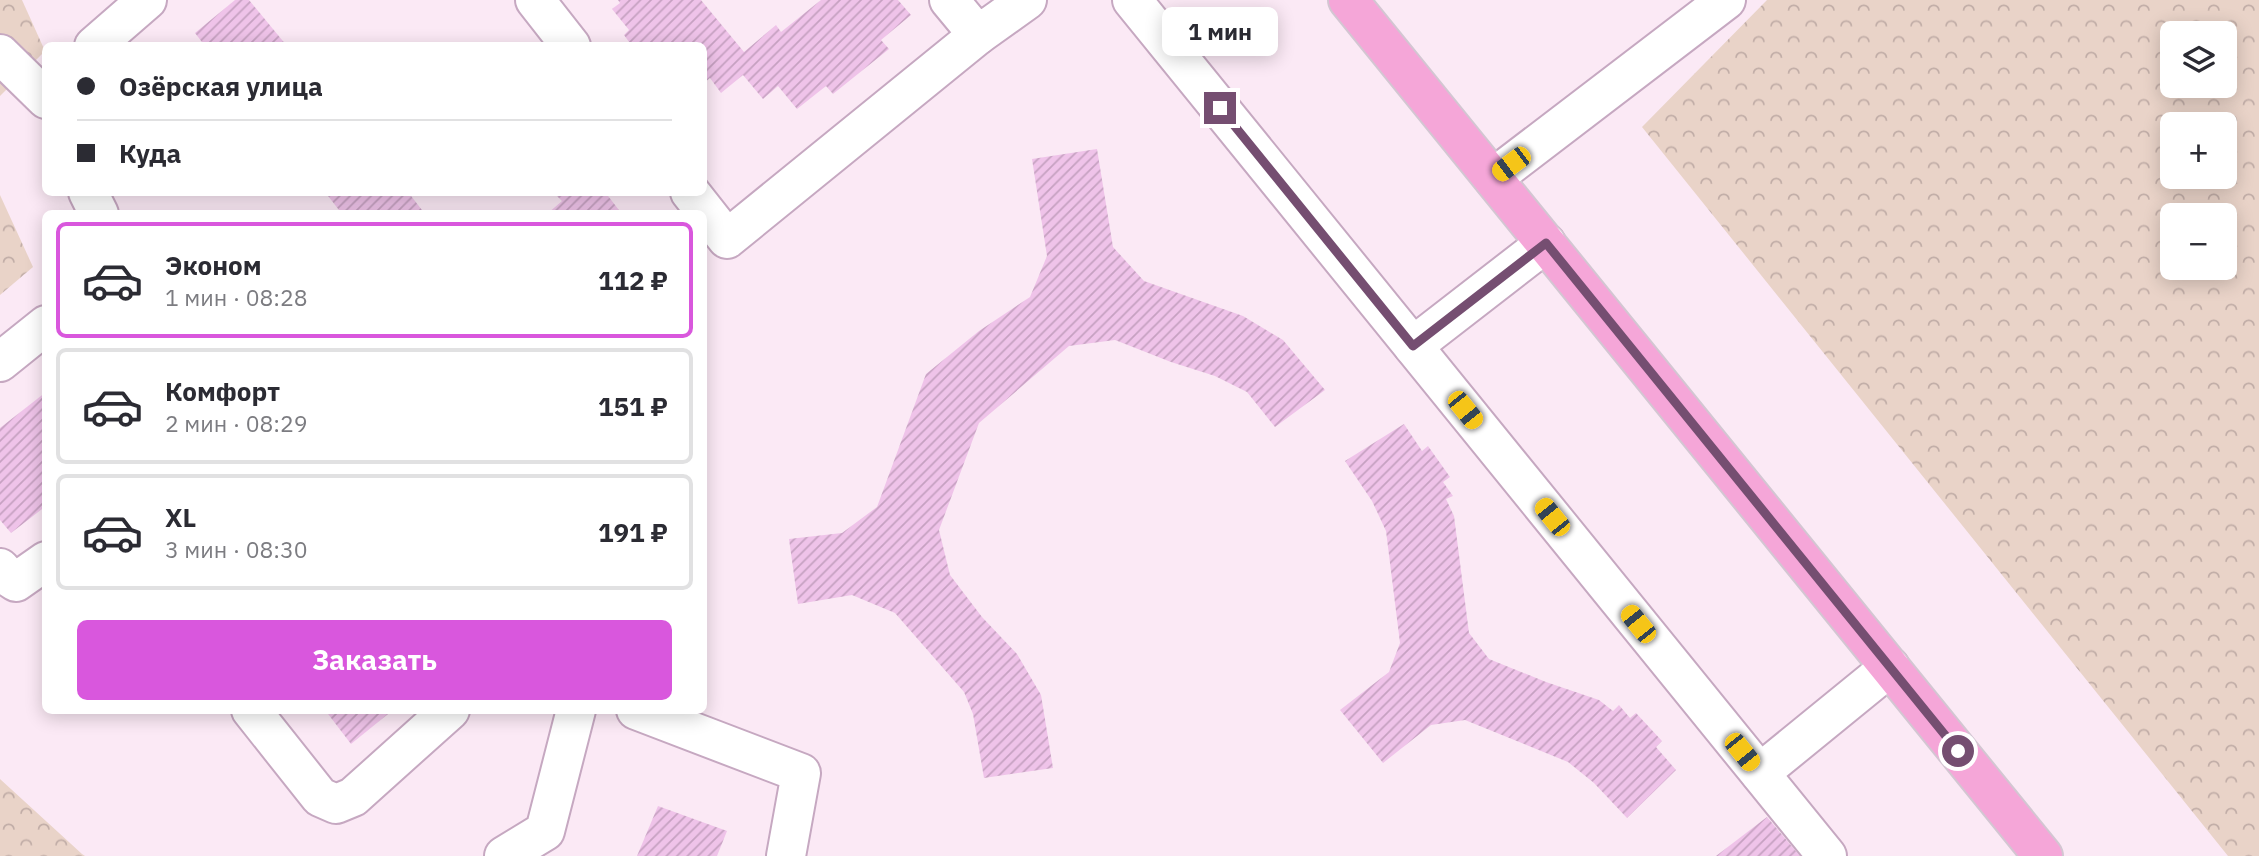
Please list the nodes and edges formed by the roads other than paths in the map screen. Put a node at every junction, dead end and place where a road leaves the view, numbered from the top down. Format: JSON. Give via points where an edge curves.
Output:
{"nodes":[{"id":1,"x":147,"y":0,"type":"edge"},
{"id":2,"x":535,"y":0,"type":"edge"},
{"id":3,"x":949,"y":0,"type":"edge"},
{"id":4,"x":1027,"y":0,"type":"edge"},
{"id":5,"x":1132,"y":0,"type":"edge"},
{"id":6,"x":1348,"y":0,"type":"edge"},
{"id":7,"x":1726,"y":0,"type":"edge"},
{"id":8,"x":978,"y":36,"type":"junction"},
{"id":9,"x":99,"y":42,"type":"edge"},
{"id":10,"x":568,"y":42,"type":"edge"},
{"id":11,"x":0,"y":54,"type":"edge"},
{"id":12,"x":42,"y":95,"type":"edge"},
{"id":13,"x":1493,"y":178,"type":"junction"},
{"id":14,"x":707,"y":230,"type":"edge"},
{"id":15,"x":1546,"y":243,"type":"junction"},
{"id":16,"x":715,"y":248,"type":"edge"},
{"id":17,"x":42,"y":328,"type":"edge"},
{"id":18,"x":1413,"y":346,"type":"junction"},
{"id":19,"x":0,"y":362,"type":"edge"},
{"id":20,"x":42,"y":564,"type":"edge"},
{"id":21,"x":0,"y":568,"type":"edge"},
{"id":22,"x":1890,"y":667,"type":"junction"},
{"id":23,"x":254,"y":714,"type":"edge"},
{"id":24,"x":446,"y":714,"type":"edge"},
{"id":25,"x":575,"y":714,"type":"edge"},
{"id":26,"x":649,"y":714,"type":"edge"},
{"id":27,"x":1760,"y":774,"type":"junction"},
{"id":28,"x":504,"y":856,"type":"edge"},
{"id":29,"x":786,"y":856,"type":"edge"},
{"id":30,"x":1827,"y":856,"type":"edge"},
{"id":31,"x":2043,"y":856,"type":"edge"}],
"edges":[{"from":1,"to":9,"type":"lane"},
{"from":2,"to":10,"type":"lane"},
{"from":3,"to":8,"type":"lane"},
{"from":4,"to":8,"type":"lane"},
{"from":5,"to":18,"type":"lane"},
{"from":6,"to":13,"type":"main road"},
{"from":7,"to":13,"type":"lane"},
{"from":8,"to":16,"type":"lane"},
{"from":11,"to":12,"type":"lane"},
{"from":13,"to":15,"type":"main road"},
{"from":14,"to":16,"type":"lane"},
{"from":15,"to":18,"type":"lane"},
{"from":15,"to":22,"type":"main road"},
{"from":17,"to":19,"type":"lane"},
{"from":18,"to":27,"type":"lane"},
{"from":20,"to":21,"type":"lane","via":[[16,582]]},
{"from":22,"to":27,"type":"lane"},
{"from":22,"to":31,"type":"main road"},
{"from":23,"to":24,"type":"lane","via":[[320,797],[336,804],[353,797]]},
{"from":25,"to":28,"type":"lane","via":[[545,831]]},
{"from":26,"to":29,"type":"lane","via":[[801,774]]},
{"from":27,"to":30,"type":"lane"}]}
